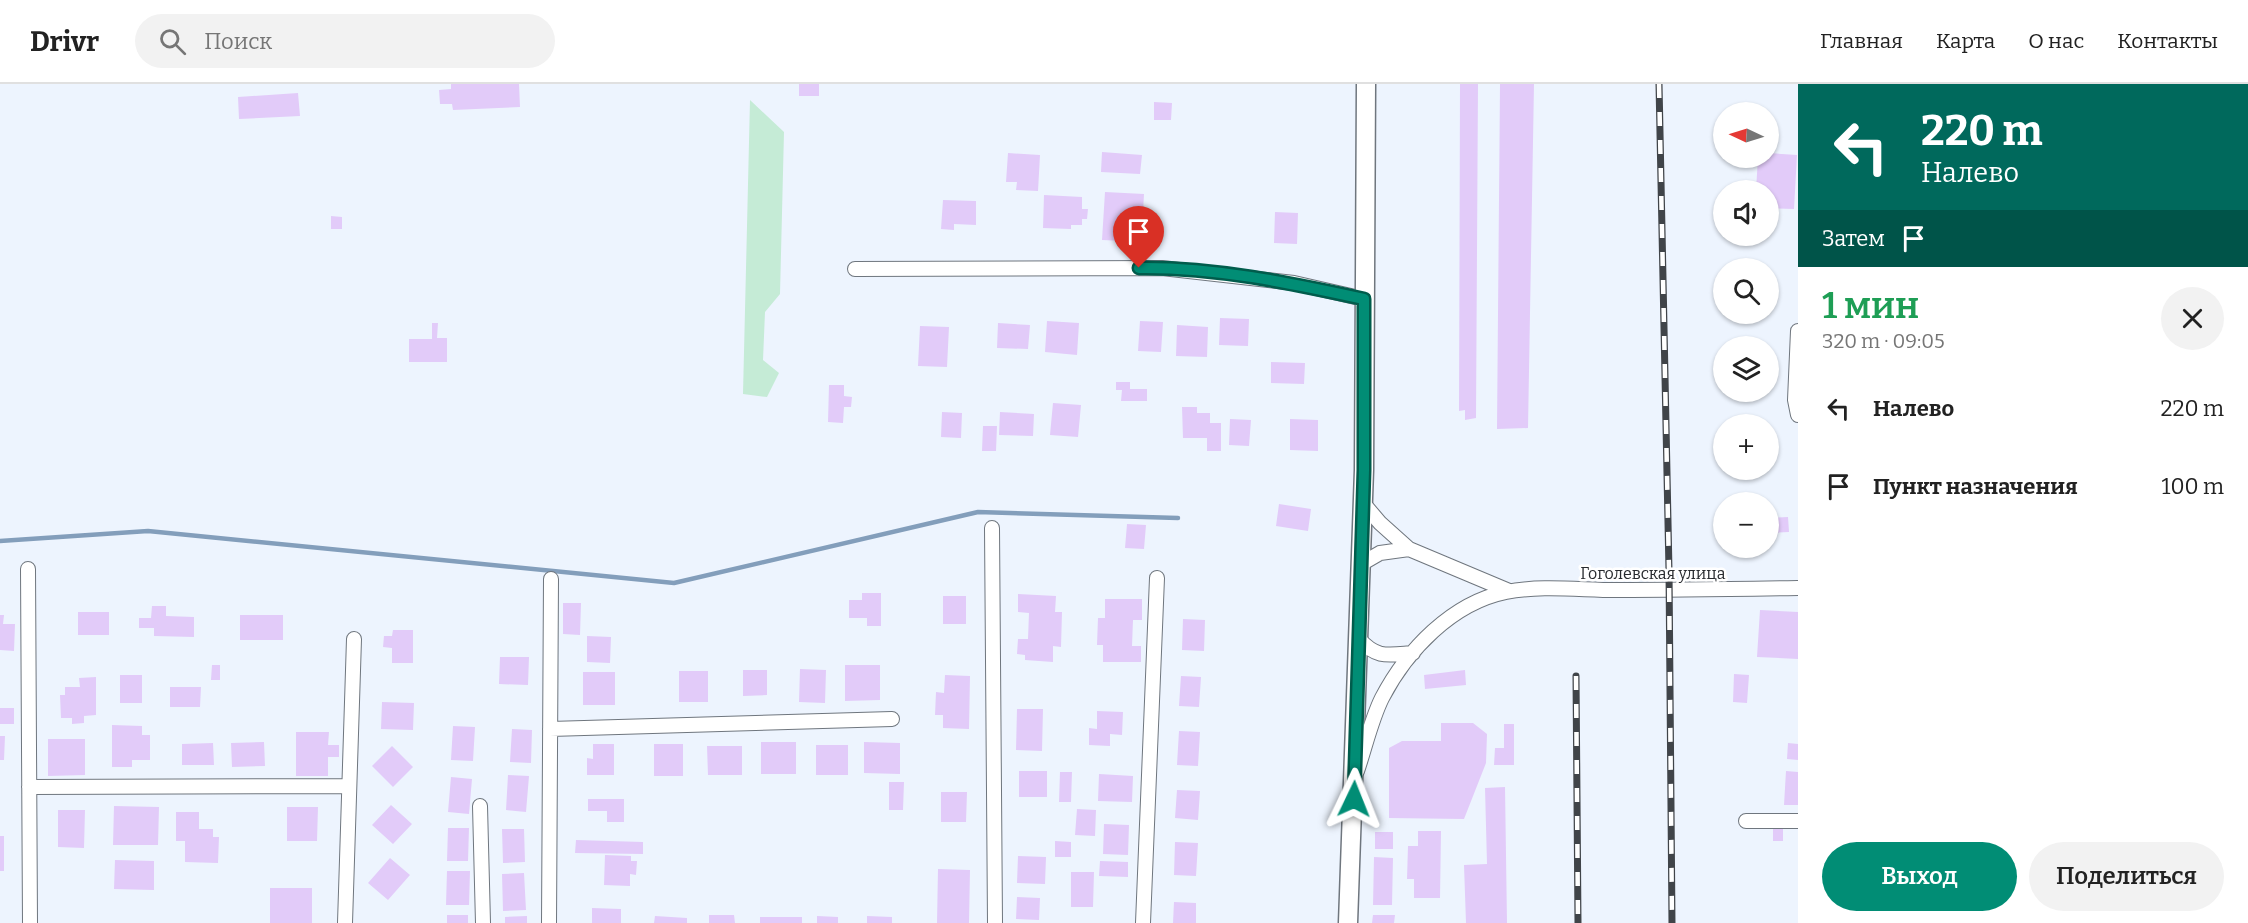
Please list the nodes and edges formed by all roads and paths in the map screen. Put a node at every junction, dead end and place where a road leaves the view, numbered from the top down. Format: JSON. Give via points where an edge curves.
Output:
{"nodes":[{"id":1,"x":1366,"y":84,"type":"edge"},
{"id":2,"x":855,"y":268,"type":"dead end"},
{"id":3,"x":1364,"y":299,"type":"junction"},
{"id":4,"x":1798,"y":331,"type":"edge"},
{"id":5,"x":1798,"y":415,"type":"edge"},
{"id":6,"x":1363,"y":503,"type":"junction"},
{"id":7,"x":992,"y":528,"type":"dead end"},
{"id":8,"x":1409,"y":549,"type":"junction"},
{"id":9,"x":1361,"y":564,"type":"junction"},
{"id":10,"x":28,"y":569,"type":"dead end"},
{"id":11,"x":1157,"y":578,"type":"dead end"},
{"id":12,"x":551,"y":579,"type":"dead end"},
{"id":13,"x":1798,"y":588,"type":"edge"},
{"id":14,"x":1509,"y":591,"type":"junction"},
{"id":15,"x":354,"y":639,"type":"dead end"},
{"id":16,"x":1359,"y":639,"type":"junction"},
{"id":17,"x":1413,"y":653,"type":"junction"},
{"id":18,"x":892,"y":719,"type":"dead end"},
{"id":19,"x":550,"y":729,"type":"junction"},
{"id":20,"x":1355,"y":778,"type":"junction"},
{"id":21,"x":349,"y":786,"type":"junction"},
{"id":22,"x":29,"y":788,"type":"junction"},
{"id":23,"x":480,"y":806,"type":"dead end"},
{"id":24,"x":1746,"y":821,"type":"dead end"},
{"id":25,"x":1798,"y":821,"type":"edge"},
{"id":26,"x":30,"y":923,"type":"edge"},
{"id":27,"x":345,"y":923,"type":"edge"},
{"id":28,"x":483,"y":923,"type":"edge"},
{"id":29,"x":549,"y":923,"type":"edge"},
{"id":30,"x":995,"y":923,"type":"edge"},
{"id":31,"x":1143,"y":923,"type":"edge"},
{"id":32,"x":1348,"y":923,"type":"edge"}],
"edges":[{"from":1,"to":3,"type":"street"},
{"from":2,"to":3,"type":"street","via":[[1162,267],[1294,283]]},
{"from":3,"to":6,"type":"street"},
{"from":4,"to":5,"type":"street"},
{"from":6,"to":8,"type":"street"},
{"from":6,"to":9,"type":"street"},
{"from":7,"to":30,"type":"street"},
{"from":8,"to":9,"type":"street","via":[[1380,553]]},
{"from":8,"to":14,"type":"street"},
{"from":9,"to":16,"type":"street"},
{"from":10,"to":22,"type":"street"},
{"from":11,"to":31,"type":"street"},
{"from":12,"to":19,"type":"street"},
{"from":13,"to":14,"type":"street","name":"Гоголевская улица"},
{"from":14,"to":17,"type":"street","via":[[1466,607]]},
{"from":15,"to":21,"type":"street"},
{"from":16,"to":17,"type":"street","via":[[1378,654]]},
{"from":16,"to":20,"type":"street"},
{"from":17,"to":20,"type":"street","via":[[1381,700]]},
{"from":18,"to":19,"type":"street"},
{"from":19,"to":29,"type":"street"},
{"from":20,"to":32,"type":"street"},
{"from":21,"to":22,"type":"street"},
{"from":21,"to":27,"type":"street"},
{"from":22,"to":26,"type":"street"},
{"from":23,"to":28,"type":"street"},
{"from":24,"to":25,"type":"street"}]}
